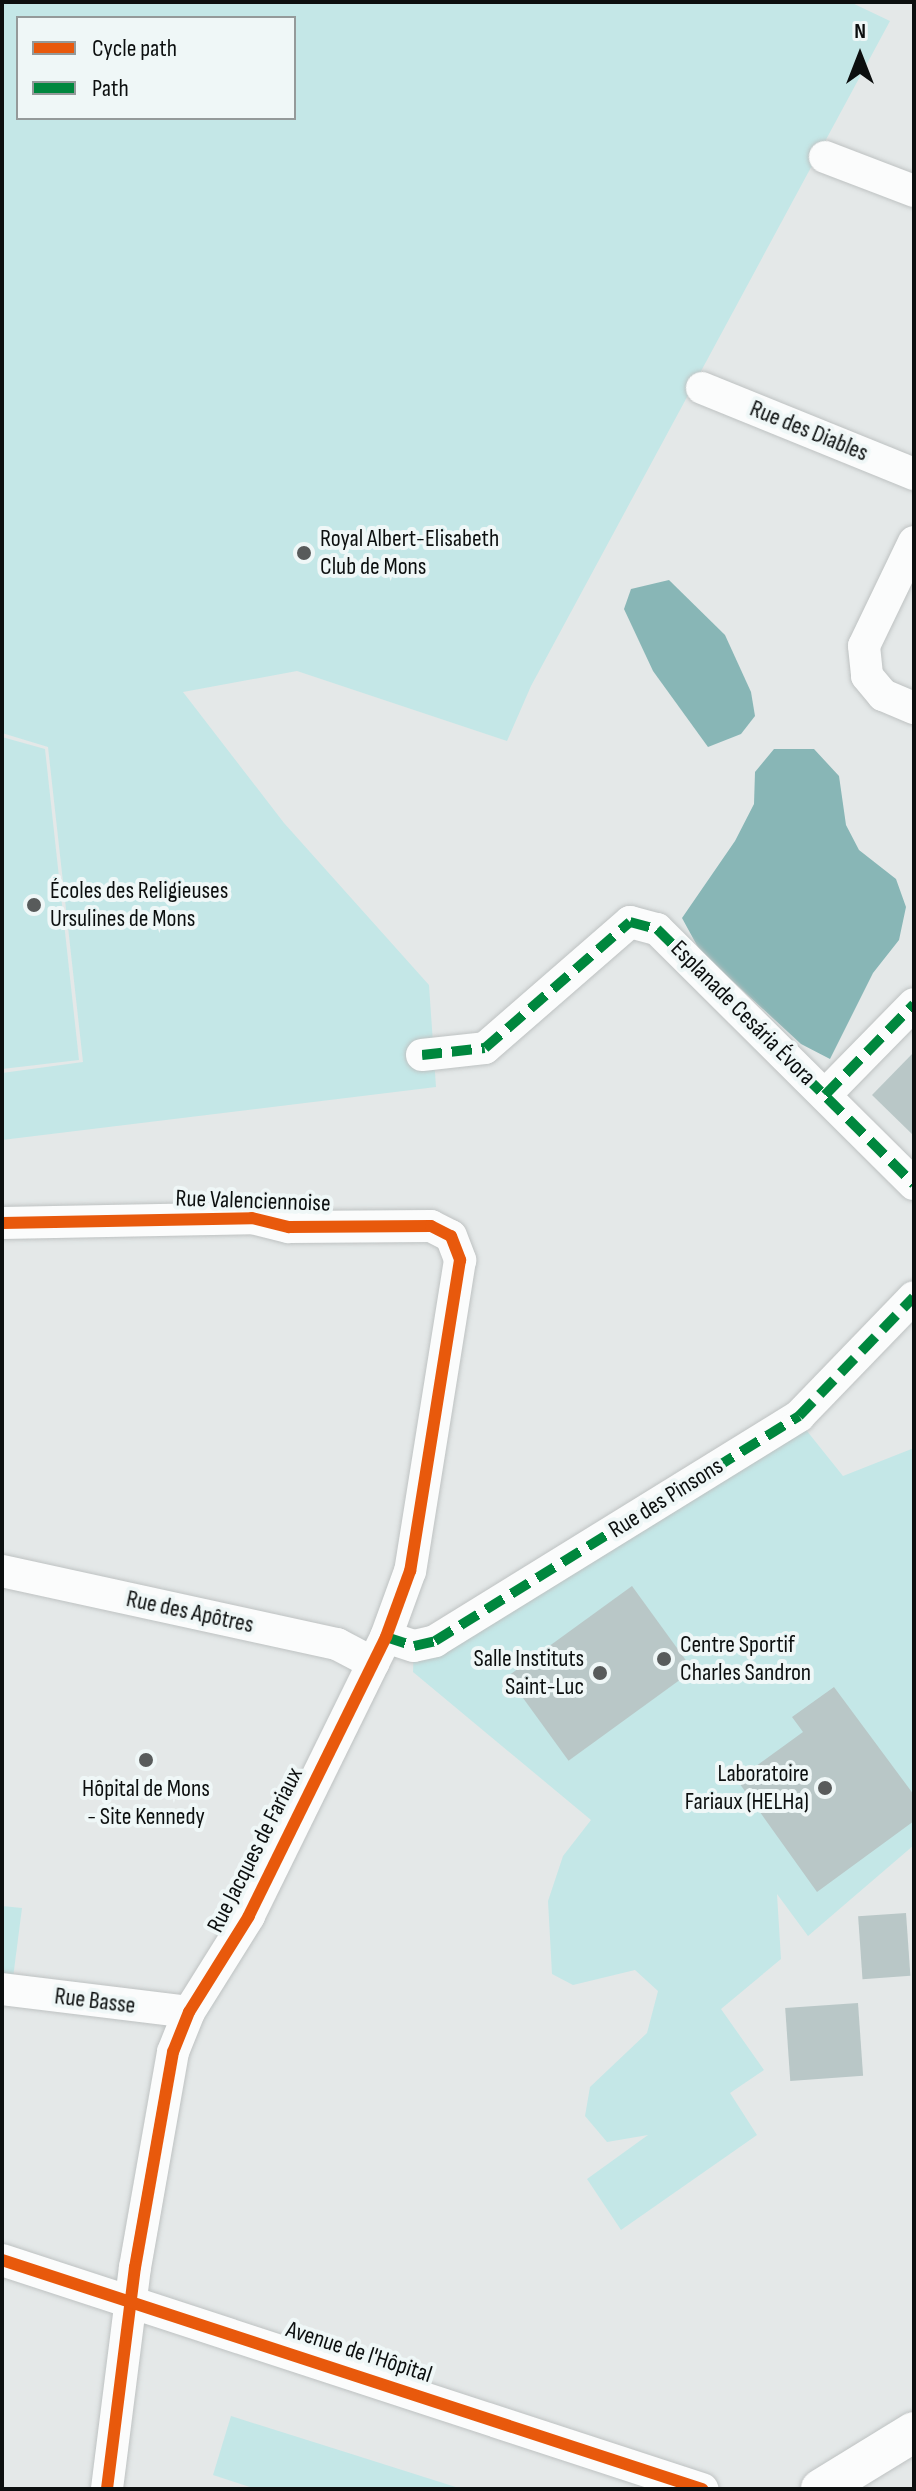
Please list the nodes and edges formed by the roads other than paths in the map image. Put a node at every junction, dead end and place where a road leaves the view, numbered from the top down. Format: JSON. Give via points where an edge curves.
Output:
{"nodes":[{"id":1,"x":825,"y":157,"type":"dead end"},
{"id":2,"x":914,"y":191,"type":"edge"},
{"id":3,"x":702,"y":388,"type":"dead end"},
{"id":4,"x":913,"y":470,"type":"edge"},
{"id":5,"x":910,"y":560,"type":"edge"},
{"id":6,"x":914,"y":708,"type":"edge"},
{"id":7,"x":914,"y":1004,"type":"edge"},
{"id":8,"x":422,"y":1055,"type":"dead end"},
{"id":9,"x":825,"y":1095,"type":"junction"},
{"id":10,"x":914,"y":1184,"type":"edge"},
{"id":11,"x":2,"y":1223,"type":"edge"},
{"id":12,"x":451,"y":1236,"type":"joint"},
{"id":13,"x":914,"y":1297,"type":"edge"},
{"id":14,"x":2,"y":1571,"type":"edge"},
{"id":15,"x":380,"y":1650,"type":"junction"},
{"id":16,"x":2,"y":1989,"type":"edge"},
{"id":17,"x":189,"y":2012,"type":"junction"},
{"id":18,"x":2,"y":2260,"type":"edge"},
{"id":19,"x":132,"y":2301,"type":"junction"},
{"id":20,"x":914,"y":2432,"type":"edge"},
{"id":21,"x":107,"y":2489,"type":"edge"},
{"id":22,"x":702,"y":2489,"type":"edge"},
{"id":23,"x":821,"y":2489,"type":"edge"}],
"edges":[{"from":1,"to":2,"type":"street"},
{"from":3,"to":4,"type":"street","name":"Rue des Diables"},
{"from":5,"to":6,"type":"street","via":[[864,646],[867,676],[883,695]]},
{"from":7,"to":9,"type":"street","name":"Esplanade Cesária Évora"},
{"from":8,"to":9,"type":"street","name":"Esplanade Cesária Évora","via":[[485,1048],[630,922],[657,929]]},
{"from":9,"to":10,"type":"street","name":"Esplanade Cesária Évora"},
{"from":11,"to":12,"type":"street","name":"Rue Valenciennoise","via":[[252,1218],[289,1227],[431,1226]]},
{"from":12,"to":15,"type":"street","name":"Rue Jacques de Fariaux","via":[[460,1260],[421,1509],[410,1571]]},
{"from":13,"to":15,"type":"street","name":"Rue des Pinsons","via":[[799,1416],[435,1641]]},
{"from":14,"to":15,"type":"street","name":"Rue des Apôtres"},
{"from":15,"to":17,"type":"street","name":"Rue Jacques de Fariaux","via":[[249,1916]]},
{"from":16,"to":17,"type":"street","name":"Rue Basse"},
{"from":17,"to":19,"type":"street","name":"Rue Jacques de Fariaux","via":[[157,2123]]},
{"from":18,"to":19,"type":"street","name":"Avenue de l'Hôpital"},
{"from":19,"to":21,"type":"street","name":"Rue Jacques de Fariaux"},
{"from":19,"to":22,"type":"street","name":"Avenue de l'Hôpital"},
{"from":20,"to":23,"type":"main road"}]}
